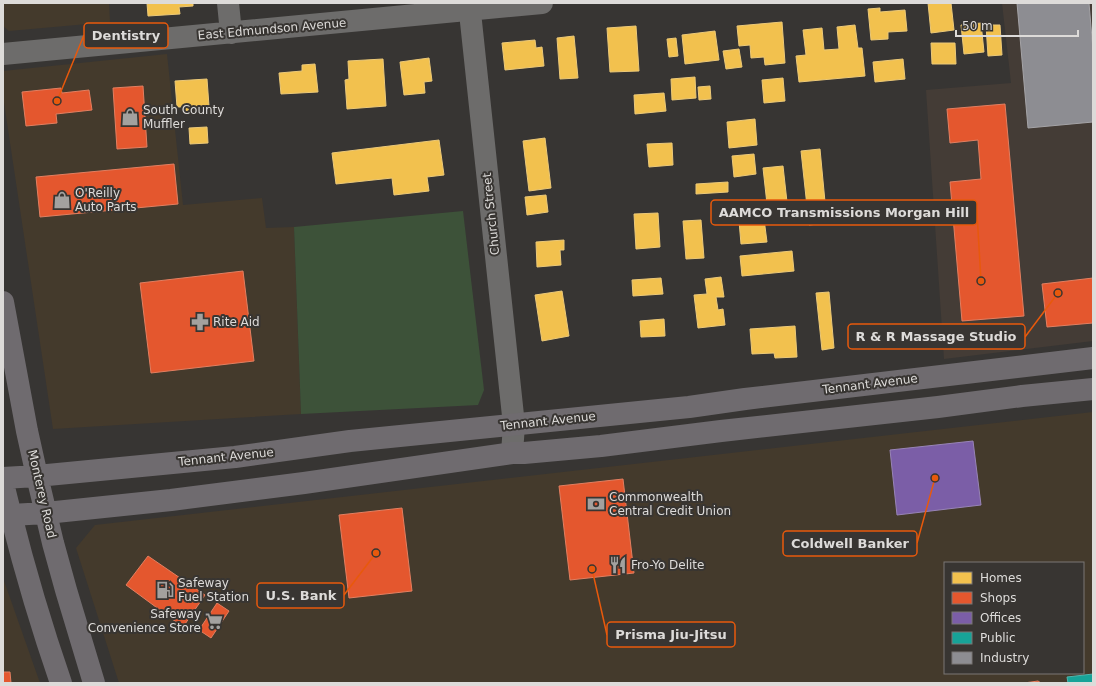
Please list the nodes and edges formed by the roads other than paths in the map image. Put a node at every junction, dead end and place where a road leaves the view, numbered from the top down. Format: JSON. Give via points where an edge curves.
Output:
{"nodes":[{"id":1,"x":228,"y":3,"type":"edge"},
{"id":2,"x":542,"y":3,"type":"edge"},
{"id":3,"x":469,"y":6,"type":"edge"},
{"id":4,"x":231,"y":33,"type":"junction"},
{"id":5,"x":3,"y":54,"type":"edge"},
{"id":6,"x":3,"y":302,"type":"edge"},
{"id":7,"x":1093,"y":358,"type":"edge"},
{"id":8,"x":1093,"y":389,"type":"edge"},
{"id":9,"x":514,"y":425,"type":"junction"},
{"id":10,"x":518,"y":453,"type":"junction"},
{"id":11,"x":37,"y":476,"type":"junction"},
{"id":12,"x":3,"y":478,"type":"edge"},
{"id":13,"x":3,"y":483,"type":"edge"},
{"id":14,"x":46,"y":513,"type":"junction"},
{"id":15,"x":7,"y":515,"type":"edge"},
{"id":16,"x":61,"y":683,"type":"edge"},
{"id":17,"x":94,"y":683,"type":"edge"}],
"edges":[{"from":1,"to":4,"type":"street"},
{"from":2,"to":3,"type":"street","name":"East Edmundson Avenue"},
{"from":3,"to":4,"type":"street","name":"East Edmundson Avenue"},
{"from":3,"to":9,"type":"street","name":"Church Street"},
{"from":4,"to":5,"type":"street","name":"East Edmundson Avenue"},
{"from":6,"to":11,"type":"main road","name":"Monterey Road"},
{"from":7,"to":9,"type":"main road","name":"Tennant Avenue","via":[[689,407]]},
{"from":8,"to":10,"type":"main road","via":[[601,446]]},
{"from":9,"to":10,"type":"street","name":"Church Street"},
{"from":9,"to":11,"type":"main road","name":"Tennant Avenue","via":[[350,441],[235,457]]},
{"from":10,"to":14,"type":"main road","via":[[171,500]]},
{"from":11,"to":12,"type":"main road","name":"Tennant Avenue"},
{"from":11,"to":14,"type":"main road","name":"Monterey Road"},
{"from":13,"to":15,"type":"main road"},
{"from":14,"to":15,"type":"main road"},
{"from":14,"to":17,"type":"main road","name":"Monterey Road"},
{"from":15,"to":16,"type":"main road"}]}
